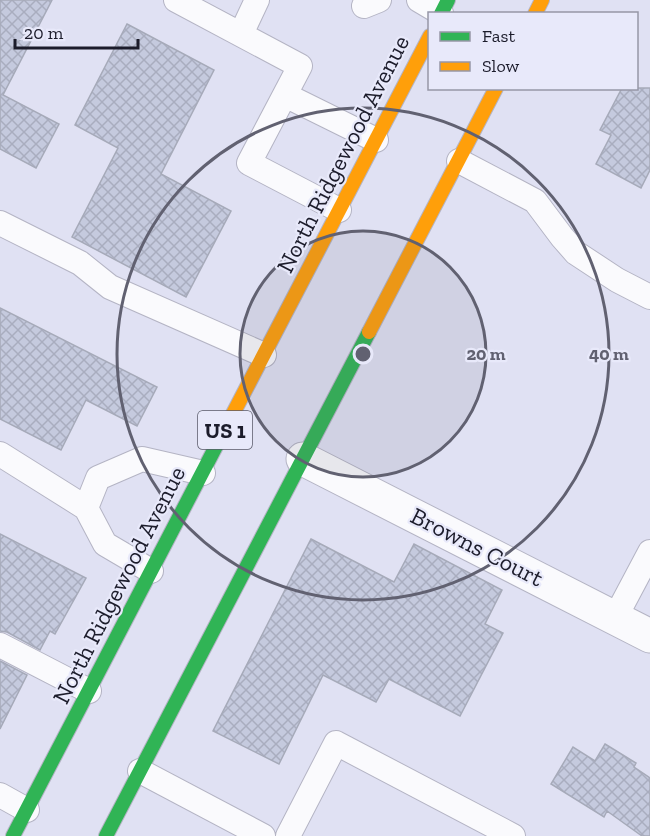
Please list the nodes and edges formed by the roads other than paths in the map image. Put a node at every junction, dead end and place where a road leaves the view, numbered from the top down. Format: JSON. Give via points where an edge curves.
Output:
{"nodes":[{"id":1,"x":176,"y":0,"type":"edge"},
{"id":2,"x":257,"y":0,"type":"edge"},
{"id":3,"x":419,"y":0,"type":"edge"},
{"id":4,"x":439,"y":12,"type":"edge"},
{"id":5,"x":241,"y":34,"type":"junction"},
{"id":6,"x":428,"y":38,"type":"edge"},
{"id":7,"x":495,"y":90,"type":"edge"},
{"id":8,"x":285,"y":94,"type":"junction"},
{"id":9,"x":376,"y":140,"type":"junction"},
{"id":10,"x":459,"y":161,"type":"junction"},
{"id":11,"x":339,"y":210,"type":"junction"},
{"id":12,"x":0,"y":223,"type":"edge"},
{"id":13,"x":650,"y":297,"type":"edge"},
{"id":14,"x":264,"y":355,"type":"junction"},
{"id":15,"x":0,"y":454,"type":"edge"},
{"id":16,"x":303,"y":459,"type":"junction"},
{"id":17,"x":203,"y":473,"type":"junction"},
{"id":18,"x":86,"y":508,"type":"junction"},
{"id":19,"x":650,"y":552,"type":"edge"},
{"id":20,"x":152,"y":571,"type":"junction"},
{"id":21,"x":615,"y":618,"type":"junction"},
{"id":22,"x":650,"y":636,"type":"edge"},
{"id":23,"x":0,"y":645,"type":"edge"},
{"id":24,"x":89,"y":691,"type":"junction"},
{"id":25,"x":140,"y":771,"type":"junction"},
{"id":26,"x":0,"y":795,"type":"edge"},
{"id":27,"x":27,"y":810,"type":"junction"},
{"id":28,"x":13,"y":836,"type":"edge"},
{"id":29,"x":106,"y":836,"type":"edge"},
{"id":30,"x":263,"y":836,"type":"edge"},
{"id":31,"x":288,"y":836,"type":"edge"},
{"id":32,"x":513,"y":836,"type":"edge"}],
"edges":[{"from":1,"to":5,"type":"lane"},
{"from":2,"to":5,"type":"lane"},
{"from":3,"to":4,"type":"lane"},
{"from":5,"to":8,"type":"lane","via":[[300,66]]},
{"from":6,"to":9,"type":"main road","name":"North Ridgewood Avenue","number":"US 1"},
{"from":7,"to":10,"type":"main road"},
{"from":8,"to":9,"type":"lane"},
{"from":8,"to":11,"type":"lane","via":[[249,163]]},
{"from":9,"to":11,"type":"main road","name":"North Ridgewood Avenue","number":"US 1"},
{"from":10,"to":13,"type":"lane","via":[[535,201],[576,253]]},
{"from":10,"to":16,"type":"main road"},
{"from":11,"to":14,"type":"main road","name":"North Ridgewood Avenue","number":"US 1"},
{"from":12,"to":14,"type":"lane","via":[[80,263],[110,287]]},
{"from":14,"to":17,"type":"main road","name":"North Ridgewood Avenue","number":"US 1"},
{"from":15,"to":18,"type":"lane"},
{"from":16,"to":21,"type":"street","name":"Browns Court"},
{"from":16,"to":25,"type":"main road"},
{"from":17,"to":18,"type":"lane","via":[[142,459],[98,478]]},
{"from":17,"to":20,"type":"main road","name":"North Ridgewood Avenue","number":"US 1"},
{"from":18,"to":20,"type":"lane","via":[[105,544]]},
{"from":19,"to":21,"type":"lane"},
{"from":20,"to":24,"type":"main road","name":"North Ridgewood Avenue","number":"US 1"},
{"from":21,"to":22,"type":"street","name":"Browns Court"},
{"from":23,"to":24,"type":"lane"},
{"from":24,"to":27,"type":"main road","name":"North Ridgewood Avenue","number":"US 1"},
{"from":25,"to":29,"type":"main road"},
{"from":25,"to":30,"type":"lane"},
{"from":26,"to":27,"type":"lane"},
{"from":27,"to":28,"type":"main road","name":"North Ridgewood Avenue","number":"US 1"},
{"from":31,"to":32,"type":"lane","via":[[336,743]]}]}
